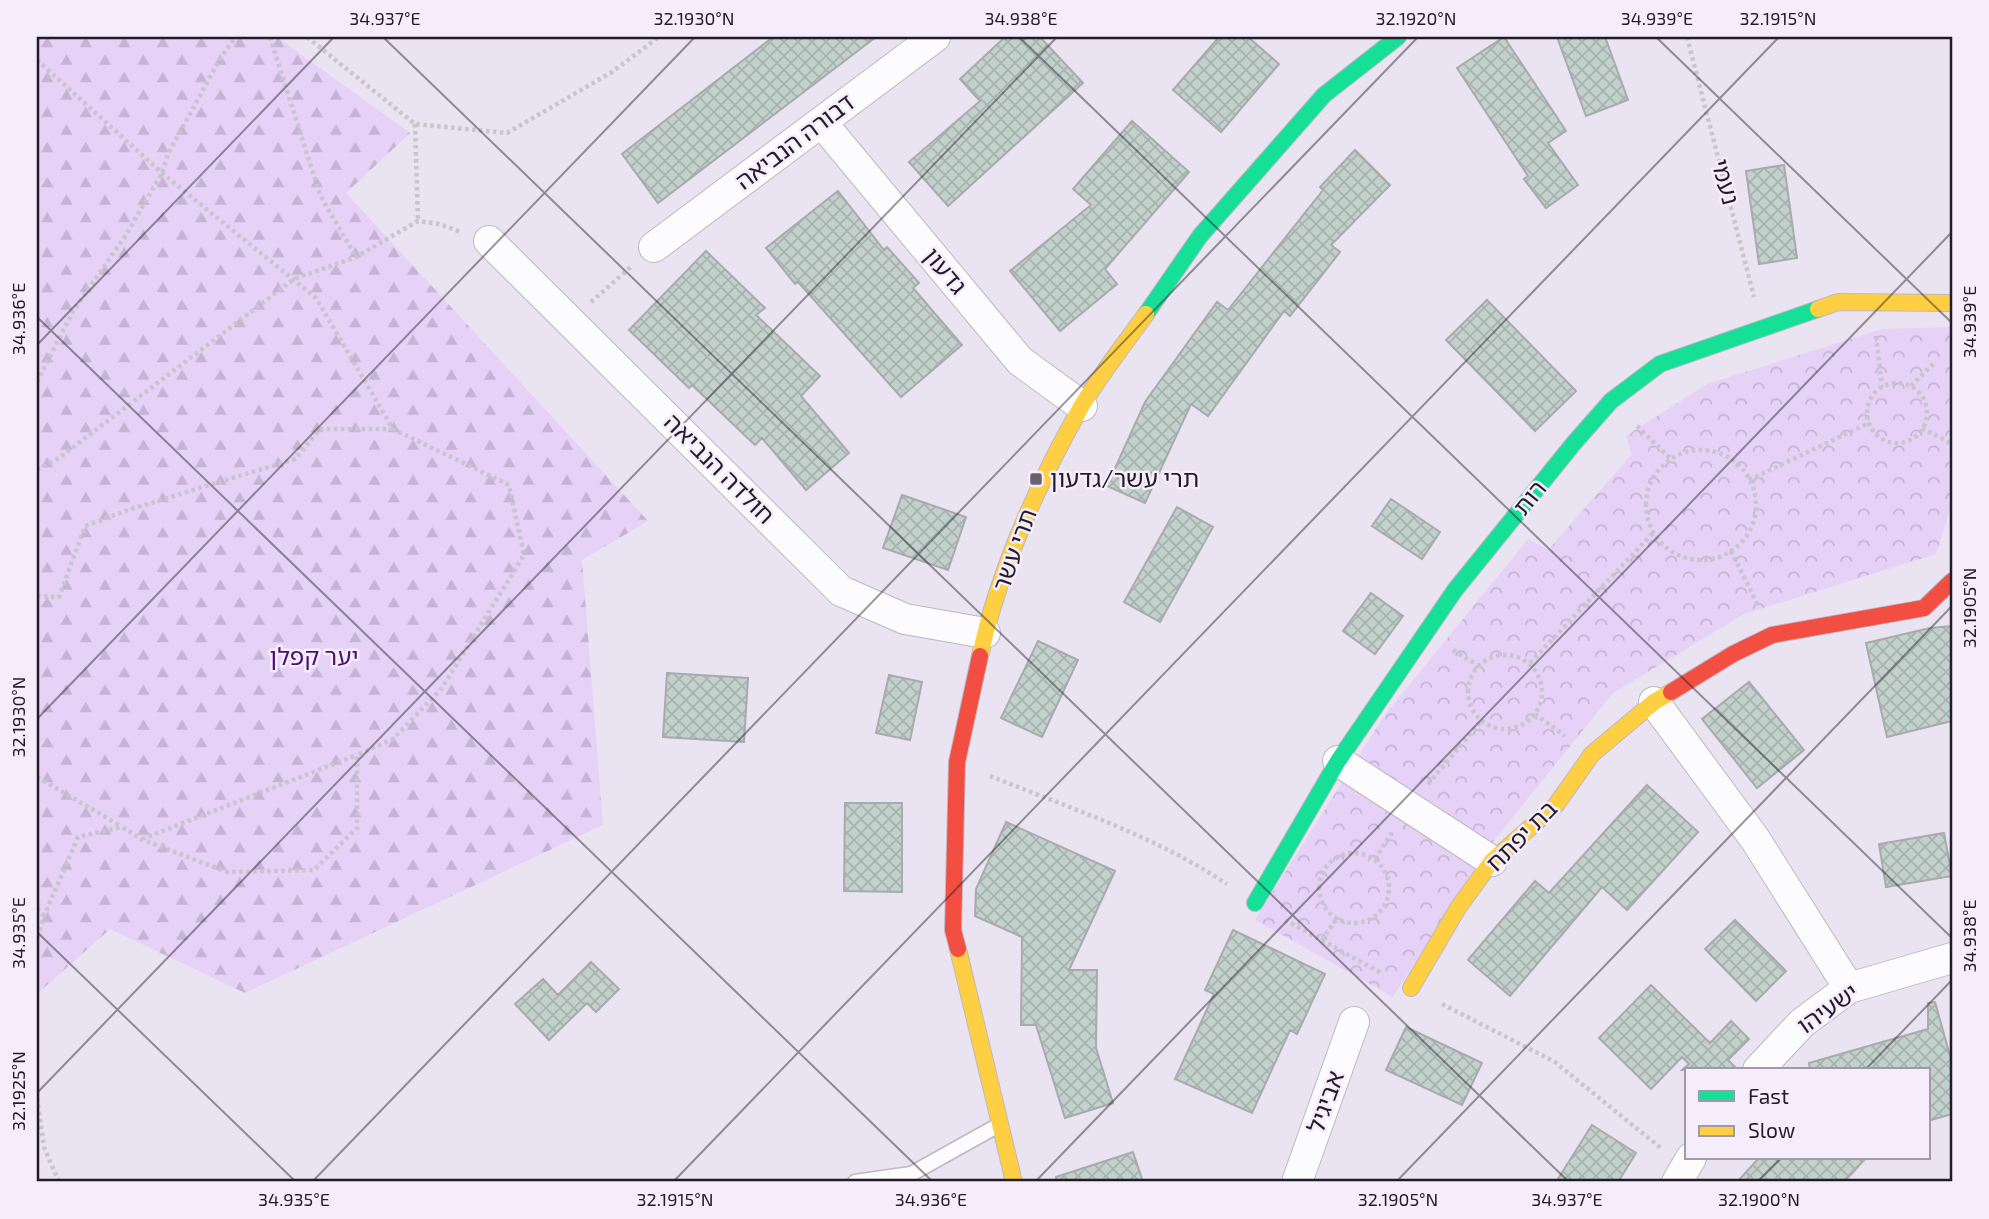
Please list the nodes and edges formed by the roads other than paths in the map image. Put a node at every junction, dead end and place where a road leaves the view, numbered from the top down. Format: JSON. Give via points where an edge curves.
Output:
{"nodes":[{"id":1,"x":934,"y":37,"type":"edge"},
{"id":2,"x":1398,"y":37,"type":"edge"},
{"id":3,"x":822,"y":123,"type":"junction"},
{"id":4,"x":489,"y":241,"type":"dead end"},
{"id":5,"x":654,"y":247,"type":"road end"},
{"id":6,"x":1952,"y":303,"type":"edge"},
{"id":7,"x":1082,"y":406,"type":"junction"},
{"id":8,"x":1952,"y":580,"type":"edge"},
{"id":9,"x":985,"y":633,"type":"junction"},
{"id":10,"x":1654,"y":702,"type":"junction"},
{"id":11,"x":1338,"y":761,"type":"junction"},
{"id":12,"x":1492,"y":861,"type":"junction"},
{"id":13,"x":1255,"y":903,"type":"road end"},
{"id":14,"x":1952,"y":958,"type":"edge"},
{"id":15,"x":1411,"y":988,"type":"road end"},
{"id":16,"x":1849,"y":988,"type":"junction"},
{"id":17,"x":1354,"y":1022,"type":"dead end"},
{"id":18,"x":1760,"y":1068,"type":"edge"},
{"id":19,"x":1001,"y":1124,"type":"junction"},
{"id":20,"x":855,"y":1182,"type":"edge"},
{"id":21,"x":1014,"y":1182,"type":"edge"},
{"id":22,"x":1297,"y":1182,"type":"edge"}],
"edges":[{"from":1,"to":3,"type":"street","name":"דבורה הנביאה"},
{"from":2,"to":7,"type":"street","name":"תרי עשר","via":[[1324,95],[1200,236]]},
{"from":3,"to":5,"type":"street","name":"דבורה הנביאה"},
{"from":3,"to":7,"type":"street","name":"גדעון","via":[[1020,361]]},
{"from":4,"to":9,"type":"street","name":"חולדה הנביאה","via":[[841,591],[905,619]]},
{"from":6,"to":11,"type":"street","name":"רות","via":[[1838,302],[1660,363],[1611,401],[1455,590]]},
{"from":7,"to":9,"type":"street","name":"תרי עשר","via":[[1027,512]]},
{"from":8,"to":10,"type":"street","name":"בת יפתח","via":[[1924,608],[1772,635]]},
{"from":9,"to":19,"type":"street","name":"תרי עשר","via":[[957,762],[953,930]]},
{"from":10,"to":12,"type":"street","name":"בת יפתח","via":[[1592,754],[1556,805]]},
{"from":10,"to":16,"type":"street","via":[[1755,839]]},
{"from":11,"to":12,"type":"street"},
{"from":11,"to":13,"type":"street","name":"רות"},
{"from":12,"to":15,"type":"street","name":"בת יפתח"},
{"from":14,"to":16,"type":"street","name":"ישעיהו"},
{"from":16,"to":18,"type":"street","name":"ישעיהו","via":[[1802,1023]]},
{"from":17,"to":22,"type":"street","name":"אביגיל"},
{"from":19,"to":20,"type":"lane","via":[[911,1174]]},
{"from":19,"to":21,"type":"street","name":"תרי עשר"}]}
